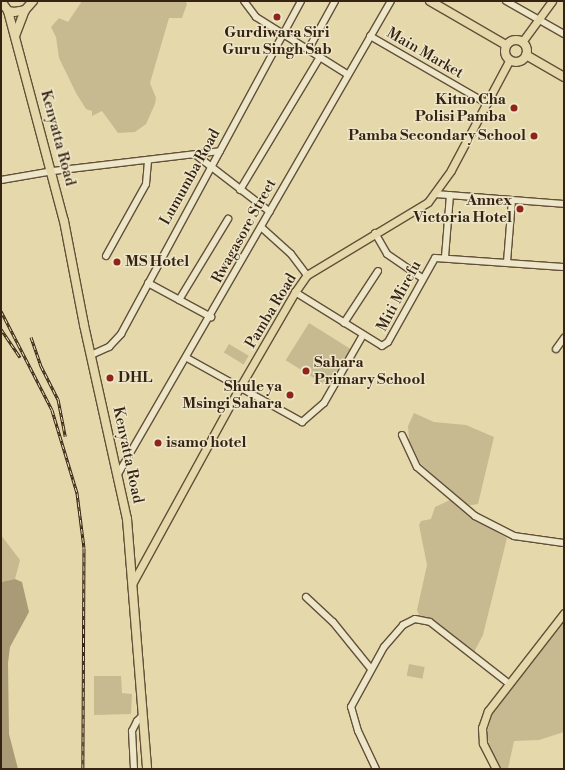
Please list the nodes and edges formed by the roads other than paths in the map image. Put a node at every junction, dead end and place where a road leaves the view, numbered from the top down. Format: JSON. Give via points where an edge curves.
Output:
{"nodes":[{"id":1,"x":1,"y":1,"type":"edge"},
{"id":2,"x":33,"y":1,"type":"edge"},
{"id":3,"x":244,"y":1,"type":"edge"},
{"id":4,"x":301,"y":1,"type":"edge"},
{"id":5,"x":335,"y":1,"type":"edge"},
{"id":6,"x":391,"y":1,"type":"edge"},
{"id":7,"x":430,"y":1,"type":"edge"},
{"id":8,"x":506,"y":1,"type":"edge"},
{"id":9,"x":552,"y":1,"type":"edge"},
{"id":10,"x":25,"y":10,"type":"junction"},
{"id":11,"x":5,"y":12,"type":"edge"},
{"id":12,"x":540,"y":19,"type":"junction"},
{"id":13,"x":564,"y":34,"type":"edge"},
{"id":14,"x":283,"y":35,"type":"junction"},
{"id":15,"x":370,"y":36,"type":"junction"},
{"id":16,"x":15,"y":37,"type":"junction"},
{"id":17,"x":522,"y":42,"type":"junction"},
{"id":18,"x":506,"y":46,"type":"junction"},
{"id":19,"x":308,"y":50,"type":"junction"},
{"id":20,"x":526,"y":56,"type":"junction"},
{"id":21,"x":320,"y":57,"type":"junction"},
{"id":22,"x":510,"y":61,"type":"junction"},
{"id":23,"x":347,"y":74,"type":"junction"},
{"id":24,"x":564,"y":77,"type":"edge"},
{"id":25,"x":488,"y":104,"type":"junction"},
{"id":26,"x":220,"y":151,"type":"junction"},
{"id":27,"x":196,"y":155,"type":"junction"},
{"id":28,"x":148,"y":161,"type":"junction"},
{"id":29,"x":211,"y":167,"type":"junction"},
{"id":30,"x":53,"y":171,"type":"junction"},
{"id":31,"x":1,"y":180,"type":"edge"},
{"id":32,"x":240,"y":190,"type":"junction"},
{"id":33,"x":435,"y":194,"type":"junction"},
{"id":34,"x":450,"y":195,"type":"junction"},
{"id":35,"x":512,"y":200,"type":"junction"},
{"id":36,"x":564,"y":204,"type":"edge"},
{"id":37,"x":270,"y":212,"type":"junction"},
{"id":38,"x":228,"y":219,"type":"dead end"},
{"id":39,"x":261,"y":226,"type":"junction"},
{"id":40,"x":375,"y":233,"type":"junction"},
{"id":41,"x":106,"y":256,"type":"dead end"},
{"id":42,"x":445,"y":257,"type":"junction"},
{"id":43,"x":507,"y":262,"type":"junction"},
{"id":44,"x":564,"y":267,"type":"edge"},
{"id":45,"x":378,"y":271,"type":"dead end"},
{"id":46,"x":307,"y":275,"type":"junction"},
{"id":47,"x":422,"y":278,"type":"junction"},
{"id":48,"x":148,"y":283,"type":"junction"},
{"id":49,"x":295,"y":292,"type":"junction"},
{"id":50,"x":179,"y":300,"type":"junction"},
{"id":51,"x":211,"y":318,"type":"junction"},
{"id":52,"x":344,"y":323,"type":"junction"},
{"id":53,"x":363,"y":335,"type":"junction"},
{"id":54,"x":564,"y":338,"type":"edge"},
{"id":55,"x":556,"y":349,"type":"dead end"},
{"id":56,"x":91,"y":355,"type":"junction"},
{"id":57,"x":187,"y":358,"type":"junction"},
{"id":58,"x":240,"y":387,"type":"junction"},
{"id":59,"x":402,"y":435,"type":"dead end"},
{"id":60,"x":118,"y":474,"type":"junction"},
{"id":61,"x":564,"y":543,"type":"edge"},
{"id":62,"x":132,"y":584,"type":"junction"},
{"id":63,"x":306,"y":597,"type":"dead end"},
{"id":64,"x":564,"y":614,"type":"edge"},
{"id":65,"x":371,"y":669,"type":"junction"},
{"id":66,"x":508,"y":683,"type":"junction"},
{"id":67,"x":143,"y":715,"type":"junction"},
{"id":68,"x":134,"y":769,"type":"edge"},
{"id":69,"x":147,"y":769,"type":"edge"},
{"id":70,"x":376,"y":769,"type":"edge"},
{"id":71,"x":496,"y":769,"type":"edge"}],
"edges":[{"from":1,"to":11,"type":"highway","name":"Kenyatta Road"},
{"from":2,"to":10,"type":"highway"},
{"from":3,"to":14,"type":"street","via":[[256,17]]},
{"from":4,"to":14,"type":"street","name":"Lumumba Road"},
{"from":5,"to":19,"type":"street"},
{"from":6,"to":15,"type":"street","name":"Rwagasore Street"},
{"from":7,"to":18,"type":"highway"},
{"from":8,"to":12,"type":"street"},
{"from":9,"to":12,"type":"main road"},
{"from":10,"to":11,"type":"highway"},
{"from":10,"to":16,"type":"highway"},
{"from":11,"to":16,"type":"highway","name":"Kenyatta Road"},
{"from":12,"to":13,"type":"street"},
{"from":12,"to":17,"type":"main road"},
{"from":14,"to":19,"type":"street"},
{"from":14,"to":26,"type":"street","name":"Lumumba Road"},
{"from":15,"to":23,"type":"street","name":"Rwagasore Street"},
{"from":15,"to":25,"type":"street","name":"Main Market"},
{"from":16,"to":30,"type":"highway","name":"Kenyatta Road"},
{"from":17,"to":18,"type":"highway","via":[[513,40]]},
{"from":17,"to":20,"type":"highway","via":[[526,48]]},
{"from":18,"to":22,"type":"highway","via":[[504,52]]},
{"from":19,"to":21,"type":"street"},
{"from":20,"to":22,"type":"highway","via":[[522,61]]},
{"from":20,"to":24,"type":"highway"},
{"from":21,"to":23,"type":"street"},
{"from":21,"to":32,"type":"street"},
{"from":22,"to":25,"type":"main road","name":"Pamba Road"},
{"from":23,"to":37,"type":"street","name":"Rwagasore Street"},
{"from":25,"to":33,"type":"main road","name":"Pamba Road"},
{"from":26,"to":27,"type":"street"},
{"from":26,"to":29,"type":"street","name":"Lumumba Road"},
{"from":27,"to":28,"type":"street"},
{"from":27,"to":29,"type":"street"},
{"from":28,"to":30,"type":"street"},
{"from":28,"to":41,"type":"street","via":[[146,184]]},
{"from":29,"to":32,"type":"street"},
{"from":29,"to":48,"type":"street","name":"Lumumba Road"},
{"from":30,"to":31,"type":"street"},
{"from":30,"to":56,"type":"highway","name":"Kenyatta Road"},
{"from":32,"to":37,"type":"street"},
{"from":33,"to":34,"type":"street"},
{"from":33,"to":40,"type":"main road","name":"Pamba Road","via":[[415,212]]},
{"from":34,"to":35,"type":"street"},
{"from":34,"to":42,"type":"street"},
{"from":35,"to":36,"type":"street"},
{"from":35,"to":43,"type":"street"},
{"from":37,"to":39,"type":"street","name":"Rwagasore Street"},
{"from":38,"to":50,"type":"street"},
{"from":39,"to":46,"type":"street","via":[[291,254]]},
{"from":39,"to":51,"type":"street","name":"Rwagasore Street"},
{"from":40,"to":46,"type":"main road","name":"Pamba Road"},
{"from":40,"to":47,"type":"street","via":[[387,254]]},
{"from":42,"to":43,"type":"street","name":"Miti Mirefu"},
{"from":42,"to":47,"type":"street","name":"Miti Mirefu","via":[[435,258]]},
{"from":43,"to":44,"type":"street","name":"Miti Mirefu"},
{"from":45,"to":52,"type":"street"},
{"from":46,"to":49,"type":"main road","name":"Pamba Road"},
{"from":47,"to":53,"type":"street","name":"Miti Mirefu","via":[[386,345],[378,344]]},
{"from":48,"to":50,"type":"street"},
{"from":48,"to":56,"type":"street","name":"Lumumba Road","via":[[116,342]]},
{"from":49,"to":52,"type":"street","name":"Miti Mirefu"},
{"from":49,"to":58,"type":"main road","name":"Pamba Road"},
{"from":50,"to":51,"type":"street"},
{"from":51,"to":57,"type":"street","name":"Rwagasore Street"},
{"from":52,"to":53,"type":"street","name":"Miti Mirefu"},
{"from":53,"to":58,"type":"street","via":[[324,403],[303,422],[295,420]]},
{"from":54,"to":55,"type":"street"},
{"from":56,"to":60,"type":"highway","name":"Kenyatta Road"},
{"from":57,"to":58,"type":"street"},
{"from":57,"to":60,"type":"street","name":"Rwagasore Street"},
{"from":58,"to":62,"type":"main road","name":"Pamba Road"},
{"from":59,"to":61,"type":"street","via":[[417,467],[475,516],[514,536]]},
{"from":60,"to":62,"type":"highway","name":"Kenyatta Road","via":[[129,531]]},
{"from":62,"to":67,"type":"highway","name":"Kenyatta Road"},
{"from":63,"to":65,"type":"street","via":[[333,622]]},
{"from":64,"to":66,"type":"main road"},
{"from":65,"to":66,"type":"street","via":[[397,631],[411,621],[419,619],[442,630]]},
{"from":65,"to":70,"type":"street","via":[[351,710],[364,748]]},
{"from":66,"to":71,"type":"main road","via":[[488,711],[482,728],[485,750]]},
{"from":67,"to":68,"type":"street","via":[[132,731]]},
{"from":67,"to":69,"type":"highway","name":"Kenyatta Road"}]}
